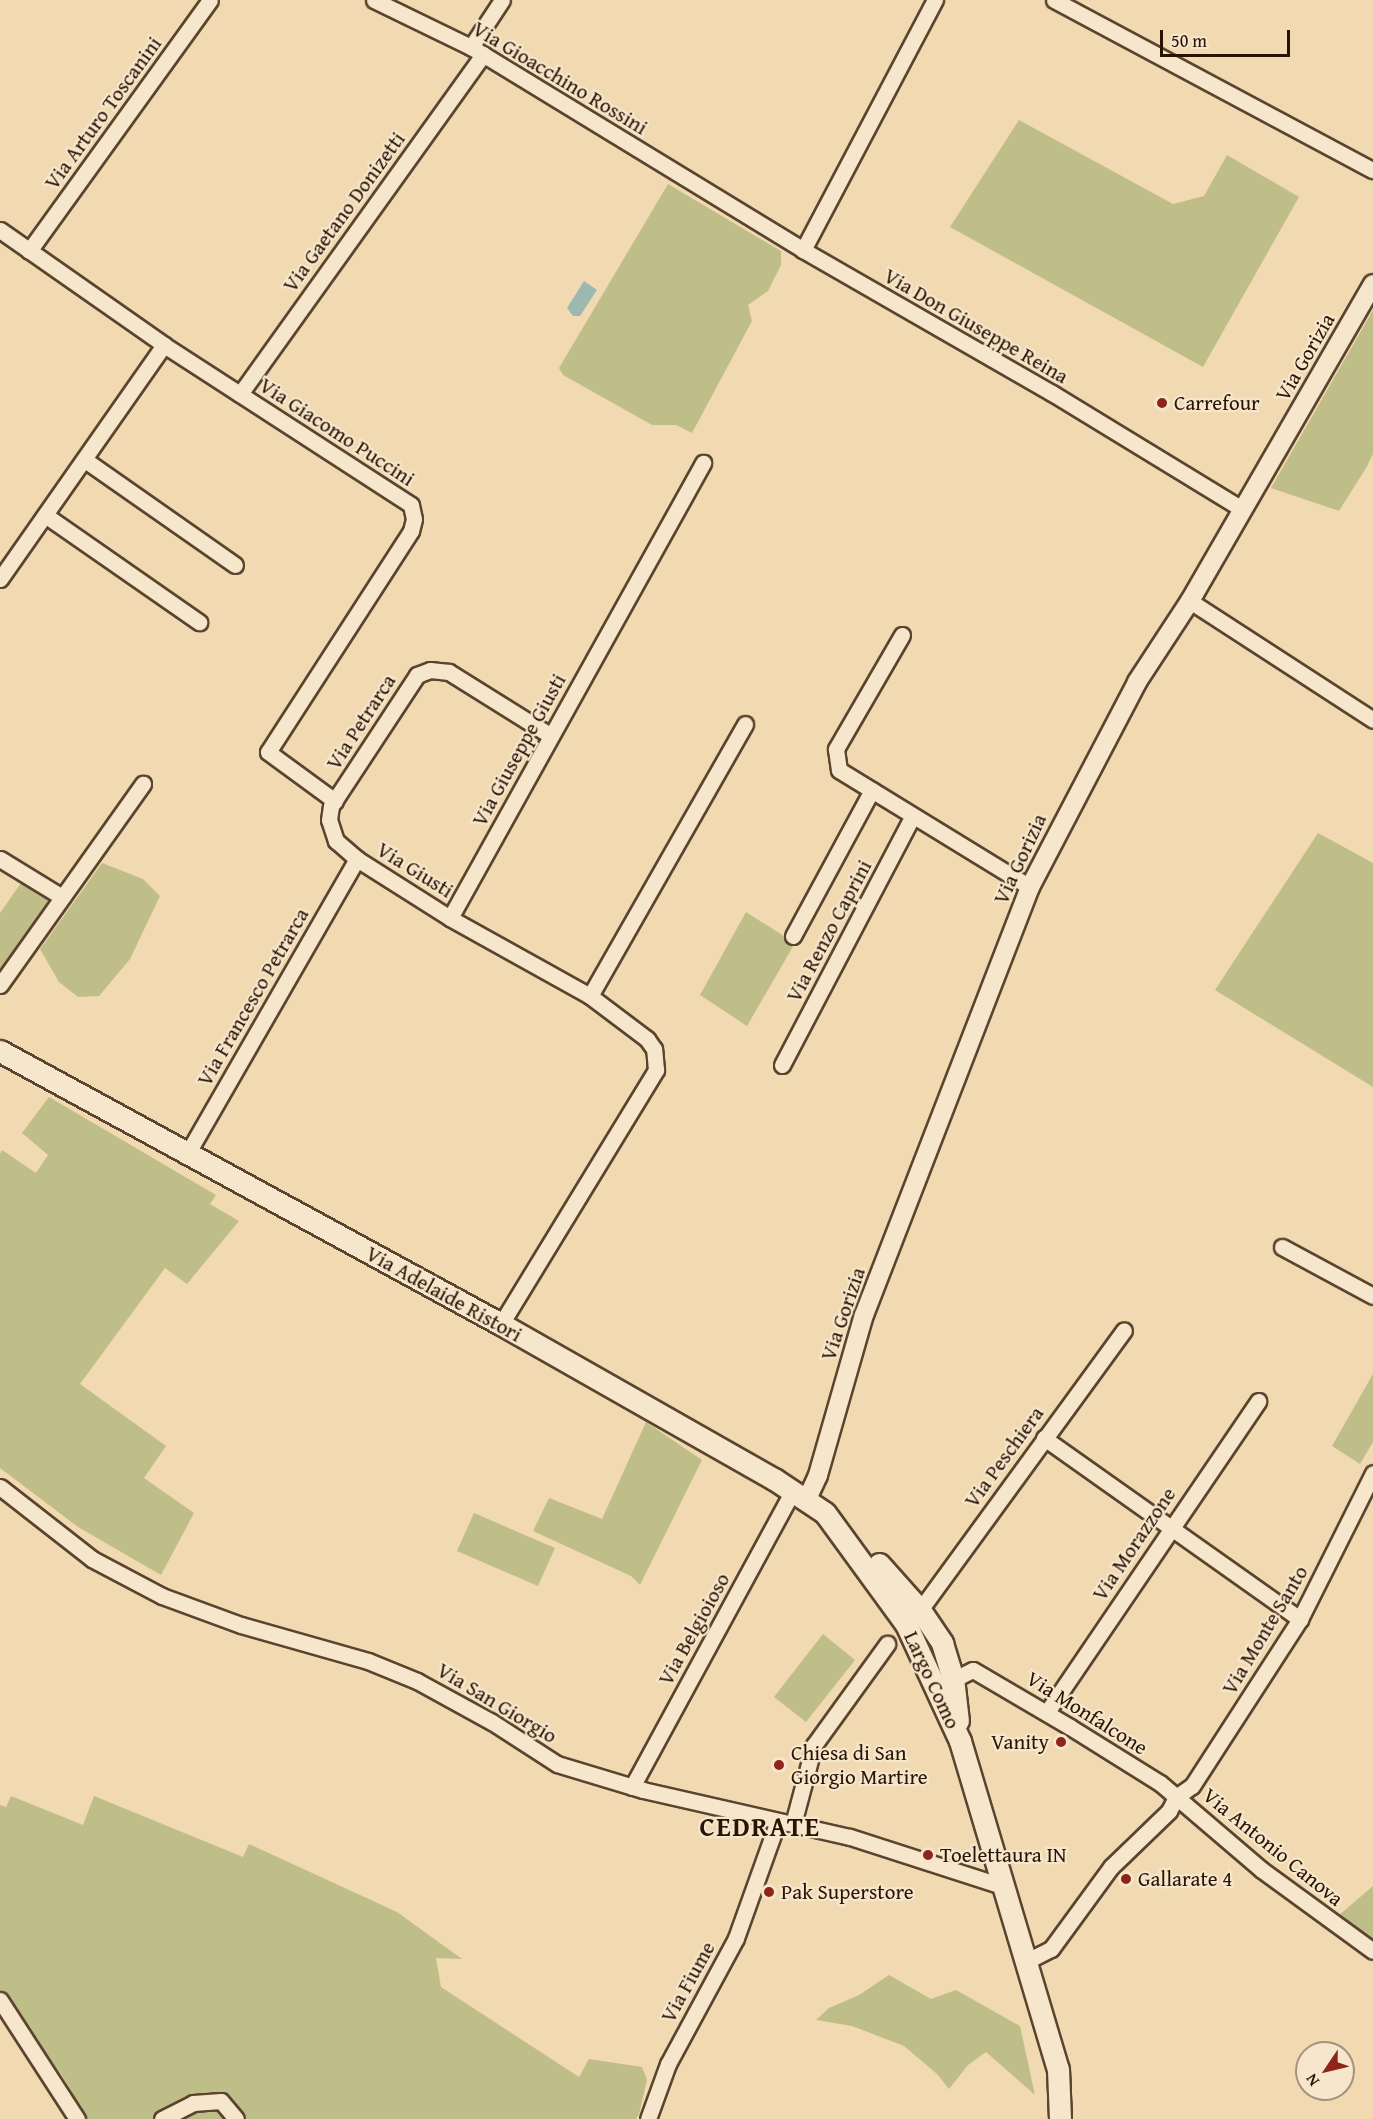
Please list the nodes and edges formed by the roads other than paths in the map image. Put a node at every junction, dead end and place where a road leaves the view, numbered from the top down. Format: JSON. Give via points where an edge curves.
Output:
{"nodes":[{"id":1,"x":210,"y":0,"type":"edge"},
{"id":2,"x":374,"y":0,"type":"edge"},
{"id":3,"x":502,"y":0,"type":"edge"},
{"id":4,"x":935,"y":0,"type":"edge"},
{"id":5,"x":1054,"y":0,"type":"edge"},
{"id":6,"x":477,"y":51,"type":"junction"},
{"id":7,"x":1373,"y":170,"type":"edge"},
{"id":8,"x":688,"y":181,"type":"joint"},
{"id":9,"x":0,"y":230,"type":"edge"},
{"id":10,"x":29,"y":250,"type":"junction"},
{"id":11,"x":803,"y":250,"type":"junction"},
{"id":12,"x":1373,"y":284,"type":"edge"},
{"id":13,"x":164,"y":345,"type":"junction"},
{"id":14,"x":240,"y":394,"type":"junction"},
{"id":15,"x":85,"y":460,"type":"junction"},
{"id":16,"x":703,"y":463,"type":"dead end"},
{"id":17,"x":1242,"y":509,"type":"junction"},
{"id":18,"x":45,"y":515,"type":"junction"},
{"id":19,"x":235,"y":565,"type":"dead end"},
{"id":20,"x":0,"y":579,"type":"edge"},
{"id":21,"x":1190,"y":601,"type":"junction"},
{"id":22,"x":199,"y":622,"type":"dead end"},
{"id":23,"x":902,"y":635,"type":"dead end"},
{"id":24,"x":1373,"y":720,"type":"edge"},
{"id":25,"x":745,"y":724,"type":"dead end"},
{"id":26,"x":550,"y":735,"type":"junction"},
{"id":27,"x":143,"y":784,"type":"dead end"},
{"id":28,"x":872,"y":790,"type":"junction"},
{"id":29,"x":335,"y":801,"type":"junction"},
{"id":30,"x":912,"y":817,"type":"junction"},
{"id":31,"x":0,"y":859,"type":"edge"},
{"id":32,"x":357,"y":859,"type":"junction"},
{"id":33,"x":1030,"y":887,"type":"junction"},
{"id":34,"x":62,"y":897,"type":"junction"},
{"id":35,"x":450,"y":918,"type":"junction"},
{"id":36,"x":793,"y":936,"type":"dead end"},
{"id":37,"x":0,"y":986,"type":"edge"},
{"id":38,"x":590,"y":996,"type":"junction"},
{"id":39,"x":0,"y":1051,"type":"edge"},
{"id":40,"x":782,"y":1065,"type":"dead end"},
{"id":41,"x":186,"y":1156,"type":"junction"},
{"id":42,"x":1282,"y":1247,"type":"dead end"},
{"id":43,"x":1373,"y":1296,"type":"edge"},
{"id":44,"x":501,"y":1324,"type":"junction"},
{"id":45,"x":1124,"y":1330,"type":"dead end"},
{"id":46,"x":1258,"y":1401,"type":"dead end"},
{"id":47,"x":1044,"y":1438,"type":"junction"},
{"id":48,"x":1372,"y":1479,"type":"edge"},
{"id":49,"x":0,"y":1487,"type":"edge"},
{"id":50,"x":800,"y":1495,"type":"junction"},
{"id":51,"x":1171,"y":1526,"type":"junction"},
{"id":52,"x":840,"y":1529,"type":"junction"},
{"id":53,"x":920,"y":1610,"type":"junction"},
{"id":54,"x":1300,"y":1619,"type":"junction"},
{"id":55,"x":942,"y":1643,"type":"junction"},
{"id":56,"x":887,"y":1644,"type":"dead end"},
{"id":57,"x":973,"y":1670,"type":"junction"},
{"id":58,"x":945,"y":1683,"type":"junction"},
{"id":59,"x":1047,"y":1712,"type":"junction"},
{"id":60,"x":632,"y":1787,"type":"junction"},
{"id":61,"x":1176,"y":1797,"type":"junction"},
{"id":62,"x":778,"y":1821,"type":"junction"},
{"id":63,"x":794,"y":1824,"type":"junction"},
{"id":64,"x":1002,"y":1886,"type":"junction"},
{"id":65,"x":1373,"y":1950,"type":"edge"},
{"id":66,"x":1025,"y":1962,"type":"junction"},
{"id":67,"x":0,"y":2000,"type":"edge"},
{"id":68,"x":77,"y":2119,"type":"edge"},
{"id":69,"x":162,"y":2119,"type":"edge"},
{"id":70,"x":236,"y":2119,"type":"edge"},
{"id":71,"x":648,"y":2119,"type":"edge"},
{"id":72,"x":1060,"y":2119,"type":"edge"}],
"edges":[{"from":1,"to":10,"type":"street","name":"Via Arturo Toscanini"},
{"from":2,"to":6,"type":"street","name":"Via Gioacchino Rossini"},
{"from":3,"to":6,"type":"street","name":"Via Gaetano Donizetti"},
{"from":4,"to":11,"type":"street"},
{"from":5,"to":7,"type":"street"},
{"from":6,"to":8,"type":"street","name":"Via Gioacchino Rossini"},
{"from":6,"to":14,"type":"street","name":"Via Gaetano Donizetti"},
{"from":8,"to":11,"type":"street","name":"Via Don Giuseppe Reina"},
{"from":9,"to":10,"type":"street","name":"Via Giacomo Puccini"},
{"from":10,"to":13,"type":"street","name":"Via Giacomo Puccini"},
{"from":11,"to":17,"type":"street","name":"Via Don Giuseppe Reina","via":[[1052,393]]},
{"from":12,"to":17,"type":"street","name":"Via Gorizia"},
{"from":13,"to":14,"type":"street","name":"Via Giacomo Puccini"},
{"from":13,"to":15,"type":"street"},
{"from":14,"to":29,"type":"street","name":"Via Giacomo Puccini","via":[[411,505],[411,531],[268,752]]},
{"from":15,"to":18,"type":"street"},
{"from":15,"to":19,"type":"street"},
{"from":16,"to":26,"type":"street","name":"Via Giuseppe Giusti"},
{"from":17,"to":21,"type":"street","name":"Via Gorizia"},
{"from":18,"to":20,"type":"street"},
{"from":18,"to":22,"type":"street"},
{"from":21,"to":24,"type":"street"},
{"from":21,"to":33,"type":"street","name":"Via Gorizia","via":[[1122,708]]},
{"from":23,"to":28,"type":"street","via":[[836,749],[839,770]]},
{"from":25,"to":38,"type":"street"},
{"from":26,"to":29,"type":"street","name":"Via Petrarca","via":[[449,672],[430,670],[417,675]]},
{"from":26,"to":35,"type":"street","name":"Via Giuseppe Giusti"},
{"from":27,"to":34,"type":"street"},
{"from":28,"to":30,"type":"street"},
{"from":28,"to":36,"type":"street","name":"Via Renzo Caprini"},
{"from":29,"to":32,"type":"street","name":"Via Petrarca","via":[[329,820],[332,832]]},
{"from":30,"to":33,"type":"street"},
{"from":30,"to":40,"type":"street","name":"Via Renzo Caprini"},
{"from":31,"to":34,"type":"street"},
{"from":32,"to":35,"type":"street","name":"Via Giusti"},
{"from":32,"to":41,"type":"street","name":"Via Francesco Petrarca"},
{"from":33,"to":50,"type":"street","name":"Via Gorizia","via":[[864,1315],[822,1461]]},
{"from":34,"to":37,"type":"street"},
{"from":35,"to":38,"type":"street"},
{"from":38,"to":44,"type":"street","via":[[647,1039],[654,1049],[656,1070]]},
{"from":39,"to":41,"type":"main road","name":"Via Adelaide Ristori"},
{"from":41,"to":44,"type":"main road","name":"Via Adelaide Ristori"},
{"from":42,"to":43,"type":"street"},
{"from":44,"to":50,"type":"main road","name":"Via Adelaide Ristori"},
{"from":45,"to":47,"type":"street","name":"Via Peschiera"},
{"from":46,"to":51,"type":"street","name":"Via Morazzone"},
{"from":47,"to":51,"type":"street"},
{"from":47,"to":53,"type":"street","name":"Via Peschiera"},
{"from":48,"to":54,"type":"street","name":"Via Monte Santo"},
{"from":49,"to":60,"type":"street","name":"Via San Giorgio","via":[[92,1558],[162,1596],[240,1624],[369,1661],[417,1681],[492,1722],[557,1764]]},
{"from":50,"to":52,"type":"main road","name":"Largo Como"},
{"from":50,"to":60,"type":"street","name":"Via Belgioioso"},
{"from":51,"to":54,"type":"street"},
{"from":51,"to":59,"type":"street","name":"Via Morazzone"},
{"from":52,"to":53,"type":"main road","name":"Largo Como","via":[[876,1560]]},
{"from":52,"to":58,"type":"main road","name":"Largo Como"},
{"from":53,"to":55,"type":"main road","name":"Largo Como"},
{"from":54,"to":61,"type":"street","name":"Via Monte Santo","via":[[1192,1786]]},
{"from":55,"to":57,"type":"street","name":"Via Monfalcone"},
{"from":55,"to":58,"type":"main road","name":"Largo Como"},
{"from":56,"to":63,"type":"street","via":[[814,1745]]},
{"from":57,"to":58,"type":"street"},
{"from":57,"to":59,"type":"street","name":"Via Monfalcone"},
{"from":58,"to":64,"type":"main road","name":"Largo Como"},
{"from":59,"to":61,"type":"street","name":"Via Monfalcone"},
{"from":60,"to":62,"type":"street","name":"Via San Giorgio"},
{"from":61,"to":65,"type":"street","name":"Via Antonio Canova","via":[[1262,1869]]},
{"from":61,"to":66,"type":"street","name":"Via Monte Santo","via":[[1158,1823],[1124,1852],[1051,1949]]},
{"from":62,"to":63,"type":"street","name":"Via San Giorgio"},
{"from":62,"to":71,"type":"street","name":"Via Fiume","via":[[736,1938],[668,2064]]},
{"from":63,"to":64,"type":"street","name":"Via San Giorgio"},
{"from":64,"to":66,"type":"main road"},
{"from":66,"to":72,"type":"main road","via":[[1058,2069]]},
{"from":67,"to":68,"type":"street"},
{"from":69,"to":70,"type":"street","via":[[193,2103],[221,2101]]}]}
